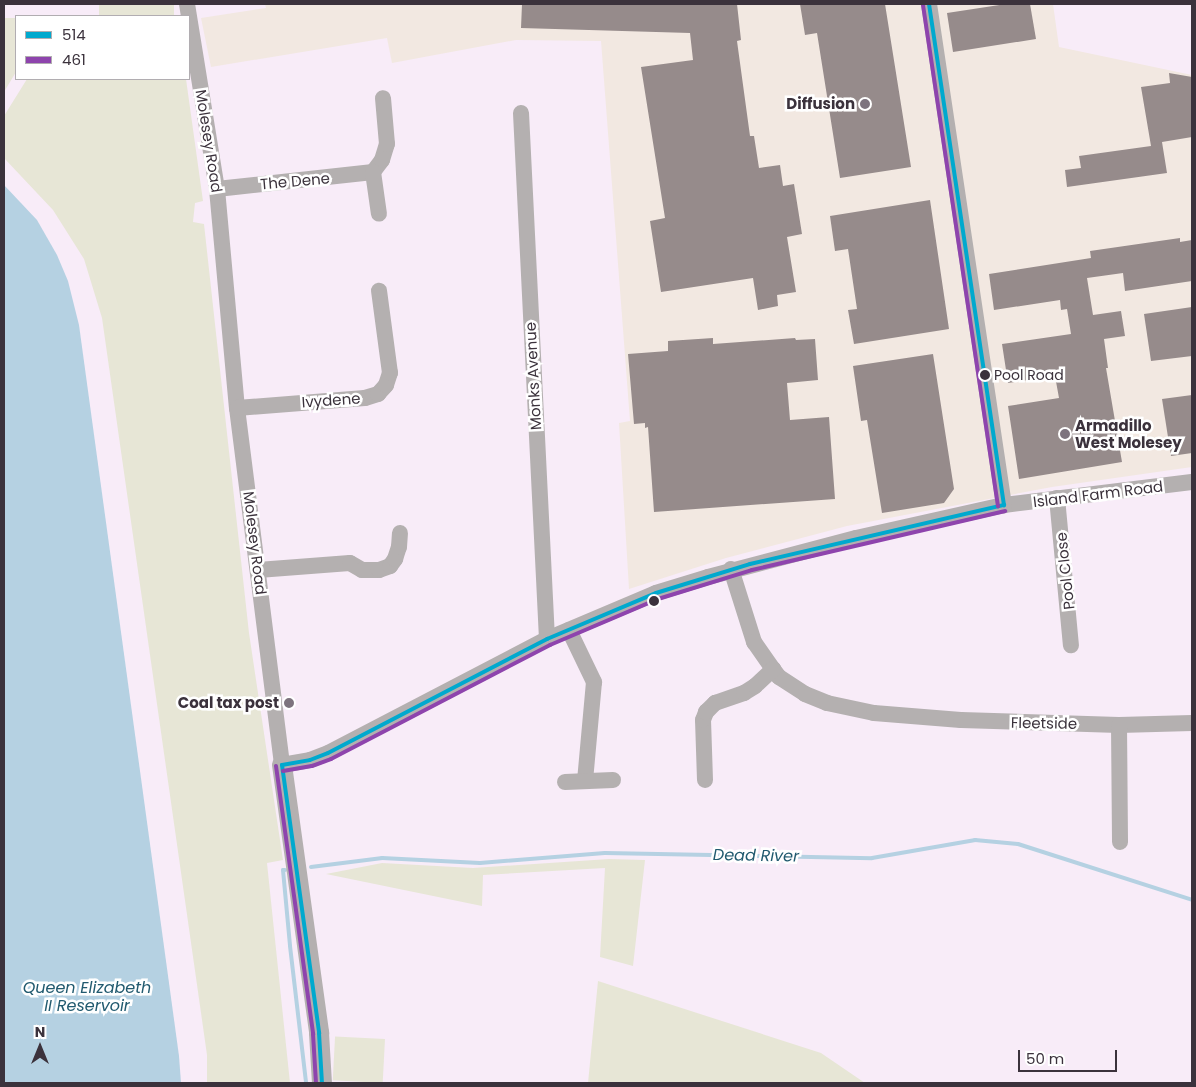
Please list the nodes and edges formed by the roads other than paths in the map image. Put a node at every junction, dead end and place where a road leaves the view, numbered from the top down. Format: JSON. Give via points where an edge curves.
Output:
{"nodes":[{"id":1,"x":929,"y":4,"type":"edge"},
{"id":2,"x":190,"y":22,"type":"edge"},
{"id":3,"x":382,"y":98,"type":"dead end"},
{"id":4,"x":521,"y":114,"type":"dead end"},
{"id":5,"x":373,"y":172,"type":"junction"},
{"id":6,"x":217,"y":189,"type":"junction"},
{"id":7,"x":379,"y":214,"type":"dead end"},
{"id":8,"x":379,"y":291,"type":"dead end"},
{"id":9,"x":237,"y":408,"type":"junction"},
{"id":10,"x":1192,"y":482,"type":"edge"},
{"id":11,"x":1057,"y":498,"type":"junction"},
{"id":12,"x":1004,"y":505,"type":"junction"},
{"id":13,"x":400,"y":533,"type":"dead end"},
{"id":14,"x":258,"y":570,"type":"junction"},
{"id":15,"x":731,"y":570,"type":"junction"},
{"id":16,"x":569,"y":630,"type":"junction"},
{"id":17,"x":547,"y":639,"type":"junction"},
{"id":18,"x":1071,"y":644,"type":"dead end"},
{"id":19,"x":772,"y":669,"type":"junction"},
{"id":20,"x":1192,"y":723,"type":"edge"},
{"id":21,"x":1118,"y":725,"type":"junction"},
{"id":22,"x":282,"y":765,"type":"junction"},
{"id":23,"x":613,"y":780,"type":"dead end"},
{"id":24,"x":705,"y":780,"type":"dead end"},
{"id":25,"x":585,"y":781,"type":"junction"},
{"id":26,"x":566,"y":782,"type":"dead end"},
{"id":27,"x":1120,"y":842,"type":"dead end"},
{"id":28,"x":322,"y":1083,"type":"edge"}],
"edges":[{"from":1,"to":12,"type":"street"},
{"from":2,"to":6,"type":"street","name":"Molesey Road"},
{"from":3,"to":5,"type":"street","via":[[387,144],[382,160]]},
{"from":4,"to":17,"type":"street","name":"Monks Avenue"},
{"from":5,"to":6,"type":"street","name":"The Dene"},
{"from":5,"to":7,"type":"street"},
{"from":6,"to":9,"type":"street","name":"Molesey Road"},
{"from":8,"to":9,"type":"street","name":"Ivydene","via":[[390,373],[378,394],[365,398]]},
{"from":9,"to":14,"type":"street","name":"Molesey Road"},
{"from":10,"to":11,"type":"street","name":"Island Farm Road"},
{"from":11,"to":12,"type":"street","name":"Island Farm Road"},
{"from":11,"to":18,"type":"street","name":"Pool Close"},
{"from":12,"to":15,"type":"street"},
{"from":13,"to":14,"type":"street","via":[[395,559],[390,566],[379,570],[362,570],[350,563]]},
{"from":14,"to":22,"type":"street","name":"Molesey Road"},
{"from":15,"to":16,"type":"street","via":[[656,593]]},
{"from":15,"to":19,"type":"street","name":"Fleetside","via":[[754,642]]},
{"from":16,"to":17,"type":"street"},
{"from":16,"to":25,"type":"street","via":[[594,682]]},
{"from":17,"to":22,"type":"street","via":[[328,753]]},
{"from":19,"to":21,"type":"street","name":"Fleetside","via":[[805,694],[827,704],[874,713],[980,721]]},
{"from":19,"to":24,"type":"street","via":[[755,686],[715,704],[706,712],[703,720]]},
{"from":20,"to":21,"type":"street","name":"Fleetside"},
{"from":21,"to":27,"type":"street"},
{"from":22,"to":28,"type":"street","name":"Molesey Road","via":[[319,1033]]},
{"from":23,"to":25,"type":"street"},
{"from":25,"to":26,"type":"street"}]}
